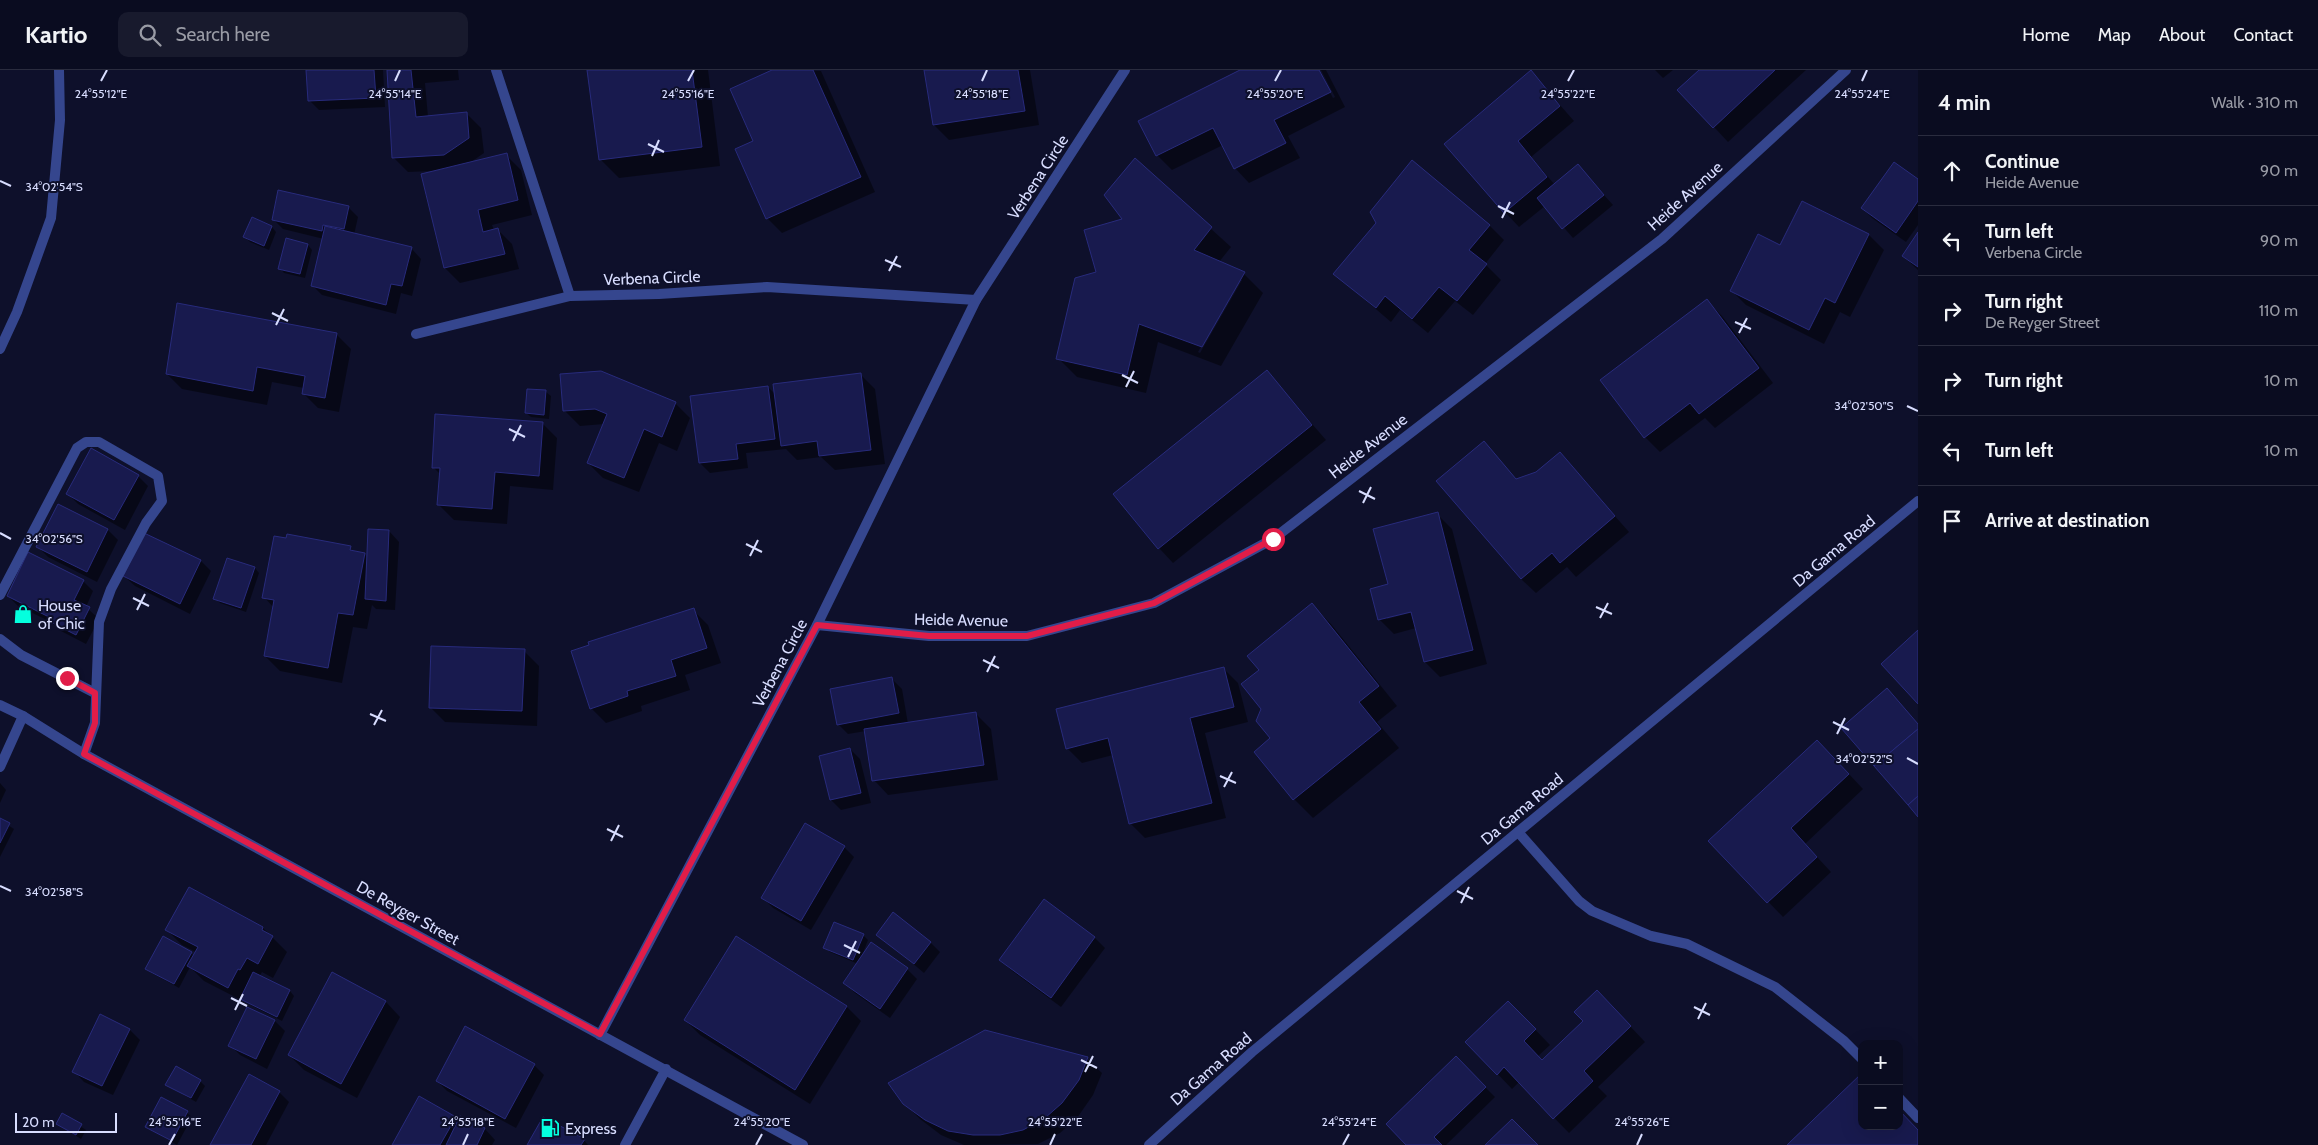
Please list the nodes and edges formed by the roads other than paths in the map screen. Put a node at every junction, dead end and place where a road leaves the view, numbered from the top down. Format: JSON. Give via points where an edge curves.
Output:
{"nodes":[{"id":1,"x":59,"y":70,"type":"edge"},
{"id":2,"x":496,"y":70,"type":"edge"},
{"id":3,"x":1126,"y":70,"type":"edge"},
{"id":4,"x":1846,"y":70,"type":"edge"},
{"id":5,"x":570,"y":296,"type":"junction"},
{"id":6,"x":976,"y":300,"type":"junction"},
{"id":7,"x":416,"y":334,"type":"dead end"},
{"id":8,"x":0,"y":348,"type":"edge"},
{"id":9,"x":1918,"y":501,"type":"edge"},
{"id":10,"x":0,"y":595,"type":"edge"},
{"id":11,"x":817,"y":625,"type":"junction"},
{"id":12,"x":0,"y":639,"type":"edge"},
{"id":13,"x":95,"y":693,"type":"junction"},
{"id":14,"x":0,"y":705,"type":"edge"},
{"id":15,"x":23,"y":716,"type":"junction"},
{"id":16,"x":84,"y":754,"type":"junction"},
{"id":17,"x":0,"y":767,"type":"edge"},
{"id":18,"x":1518,"y":832,"type":"junction"},
{"id":19,"x":600,"y":1034,"type":"junction"},
{"id":20,"x":1858,"y":1055,"type":"edge"},
{"id":21,"x":666,"y":1069,"type":"junction"},
{"id":22,"x":1903,"y":1102,"type":"edge"},
{"id":23,"x":1918,"y":1118,"type":"edge"},
{"id":24,"x":625,"y":1145,"type":"edge"},
{"id":25,"x":803,"y":1145,"type":"edge"},
{"id":26,"x":1149,"y":1145,"type":"edge"}],
"edges":[{"from":1,"to":8,"type":"street","via":[[60,120],[50,218],[17,312]]},
{"from":2,"to":5,"type":"street"},
{"from":3,"to":6,"type":"street","name":"Verbena Circle"},
{"from":4,"to":11,"type":"street","name":"Heide Avenue","via":[[1662,239],[1273,539],[1197,580],[1154,603],[1027,636],[929,636]]},
{"from":5,"to":6,"type":"street","name":"Verbena Circle","via":[[767,287]]},
{"from":5,"to":7,"type":"street","name":"Verbena Circle"},
{"from":6,"to":11,"type":"street","name":"Verbena Circle"},
{"from":9,"to":18,"type":"street","name":"Da Gama Road"},
{"from":10,"to":13,"type":"street","via":[[77,448],[86,442],[99,442],[158,476],[162,501],[146,523],[111,589],[99,622]]},
{"from":11,"to":19,"type":"street","name":"Verbena Circle"},
{"from":12,"to":13,"type":"street","via":[[21,655]]},
{"from":13,"to":16,"type":"street","via":[[95,723]]},
{"from":14,"to":15,"type":"street","name":"De Reyger Street"},
{"from":15,"to":16,"type":"street","name":"De Reyger Street"},
{"from":15,"to":17,"type":"street"},
{"from":16,"to":19,"type":"street","name":"De Reyger Street"},
{"from":18,"to":20,"type":"street","via":[[1579,901],[1592,911],[1651,936],[1687,944],[1775,987]]},
{"from":18,"to":26,"type":"street","name":"Da Gama Road","via":[[1252,1052]]},
{"from":19,"to":21,"type":"street","name":"De Reyger Street"},
{"from":21,"to":24,"type":"street"},
{"from":21,"to":25,"type":"street","name":"De Reyger Street"},
{"from":22,"to":23,"type":"street"}]}
